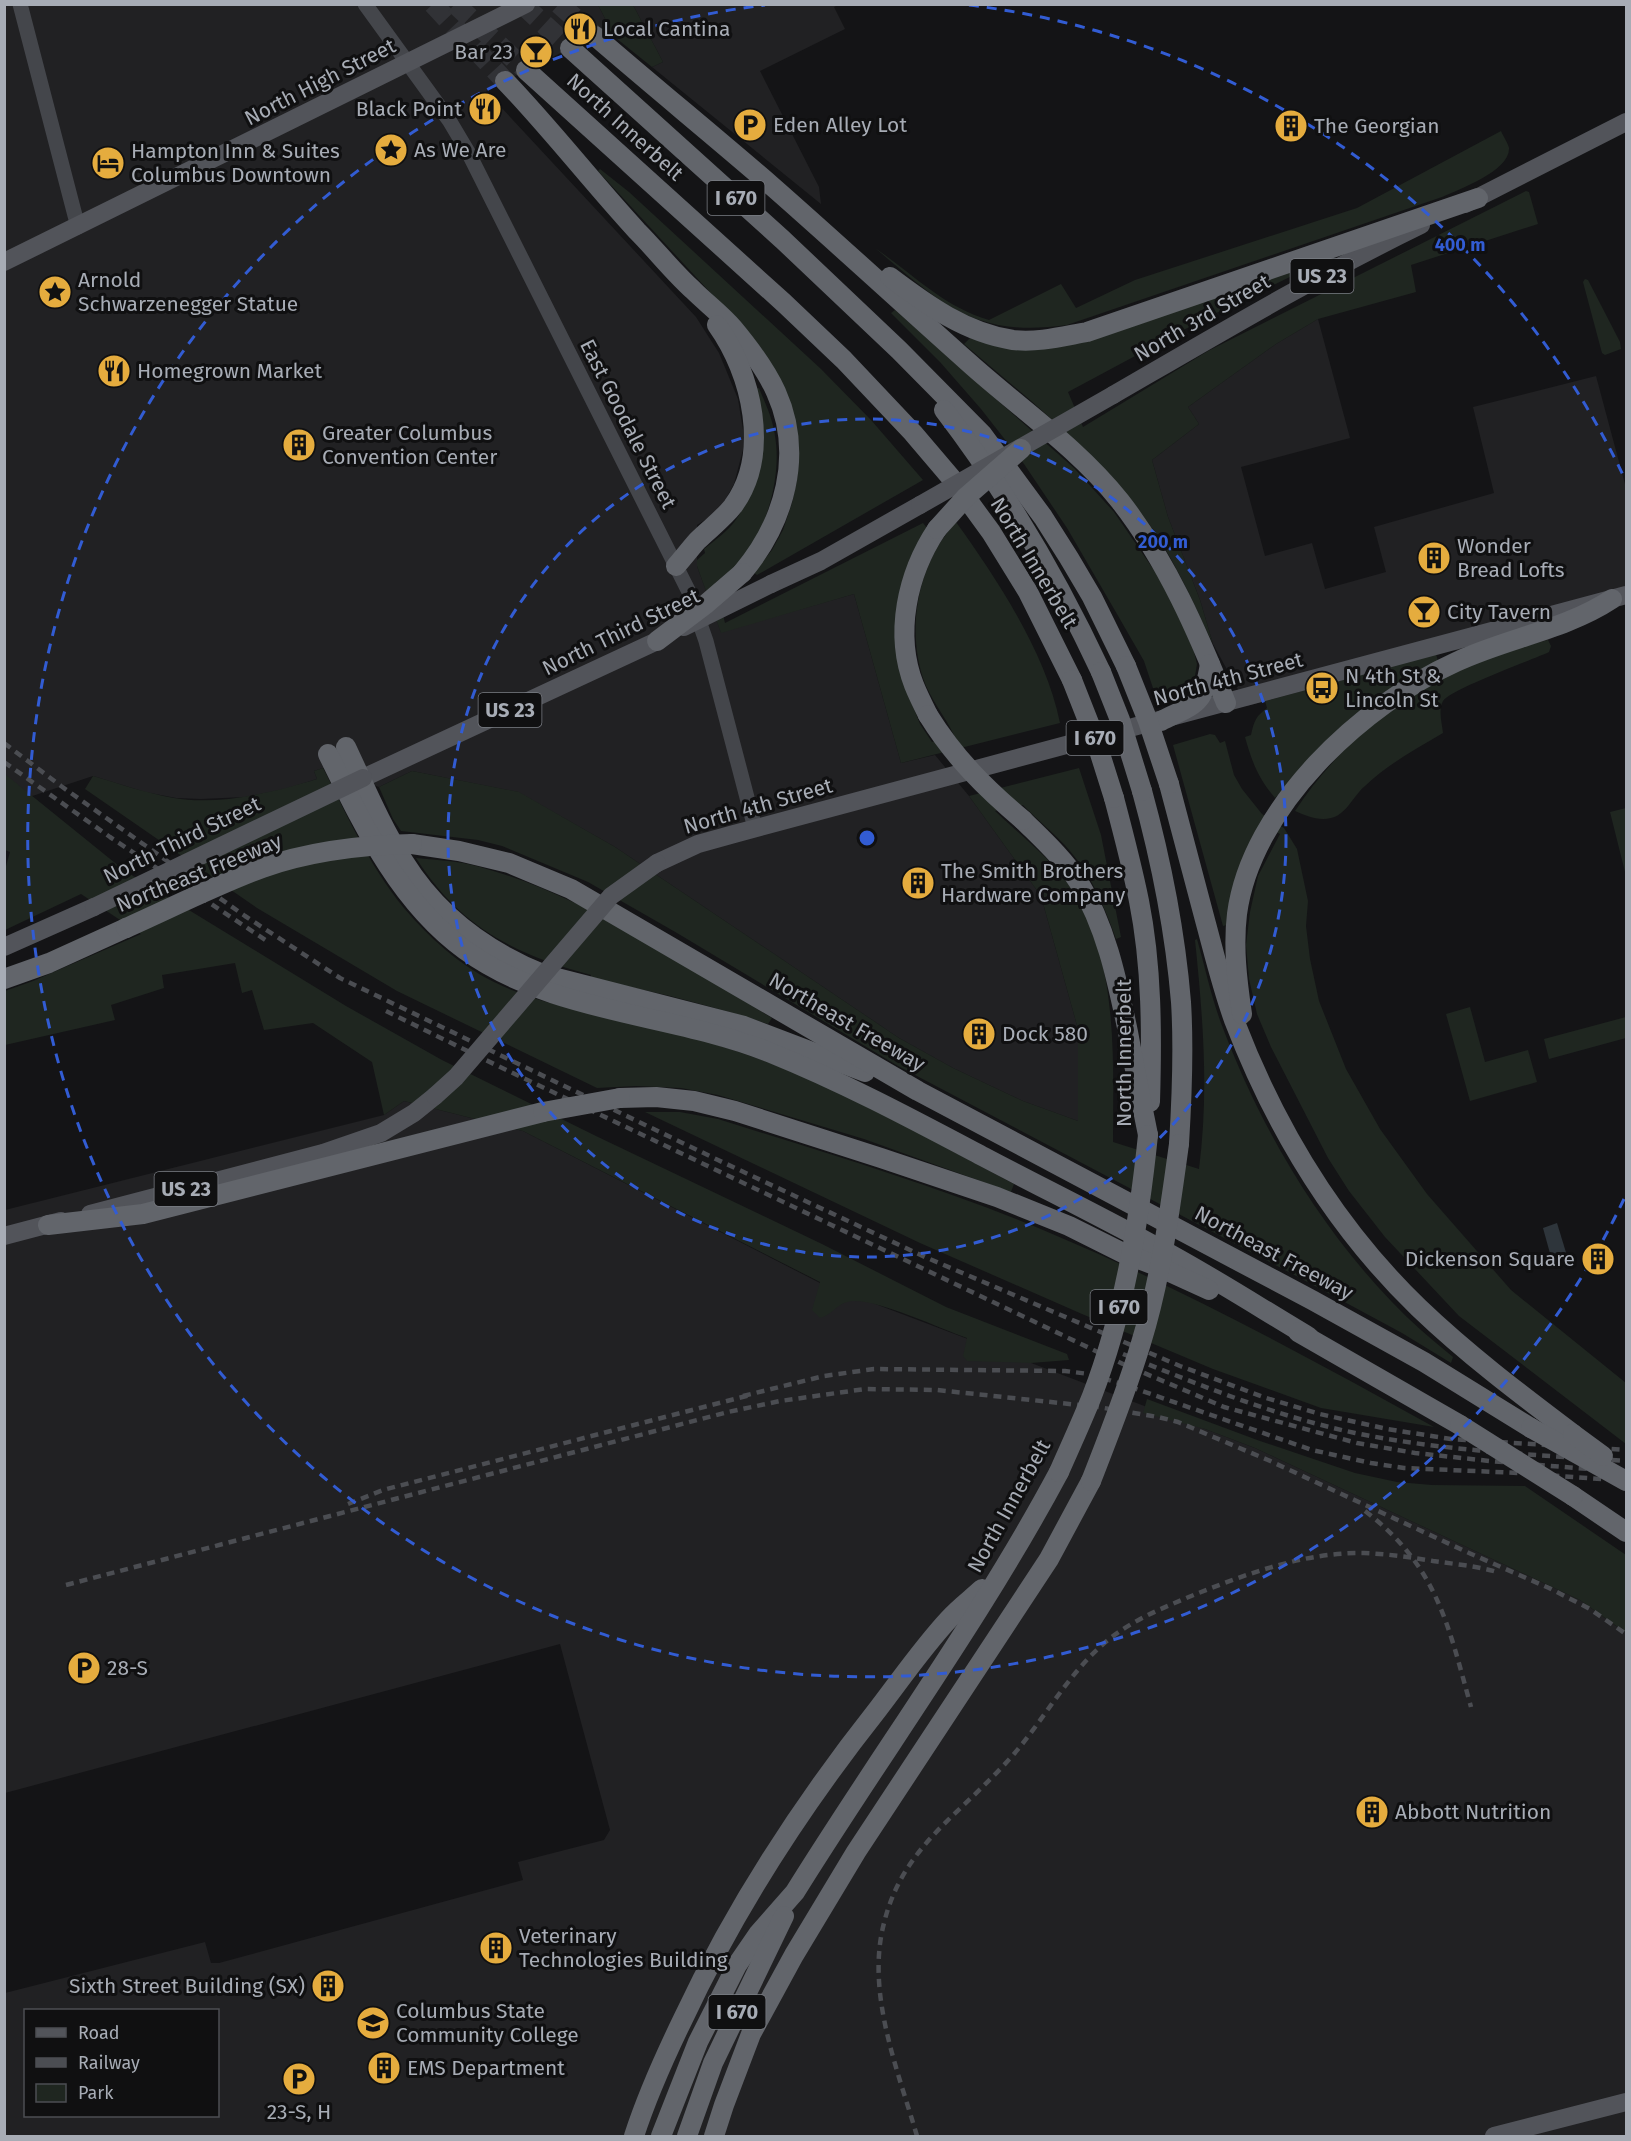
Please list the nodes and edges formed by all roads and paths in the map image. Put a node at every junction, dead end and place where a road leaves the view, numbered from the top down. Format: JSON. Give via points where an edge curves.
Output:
{"nodes":[{"id":1,"x":20,"y":4,"type":"edge"},
{"id":2,"x":364,"y":4,"type":"edge"},
{"id":3,"x":526,"y":4,"type":"edge"},
{"id":4,"x":595,"y":36,"type":"tunnel mouth"},
{"id":5,"x":570,"y":48,"type":"tunnel mouth"},
{"id":6,"x":407,"y":64,"type":"junction"},
{"id":7,"x":526,"y":70,"type":"tunnel mouth"},
{"id":8,"x":505,"y":81,"type":"tunnel mouth"},
{"id":9,"x":1626,"y":122,"type":"edge"},
{"id":10,"x":771,"y":186,"type":"junction"},
{"id":11,"x":1478,"y":198,"type":"junction"},
{"id":12,"x":78,"y":227,"type":"junction"},
{"id":13,"x":4,"y":262,"type":"edge"},
{"id":14,"x":691,"y":289,"type":"junction"},
{"id":15,"x":899,"y":350,"type":"junction"},
{"id":16,"x":1021,"y":448,"type":"junction"},
{"id":17,"x":676,"y":566,"type":"junction"},
{"id":18,"x":1619,"y":597,"type":"edge"},
{"id":19,"x":657,"y":641,"type":"junction"},
{"id":20,"x":1210,"y":664,"type":"junction"},
{"id":21,"x":1226,"y":704,"type":"junction"},
{"id":22,"x":1161,"y":721,"type":"junction"},
{"id":23,"x":755,"y":828,"type":"junction"},
{"id":24,"x":4,"y":948,"type":"edge"},
{"id":25,"x":4,"y":979,"type":"edge"},
{"id":26,"x":1248,"y":1052,"type":"junction"},
{"id":27,"x":918,"y":1091,"type":"junction"},
{"id":28,"x":1148,"y":1135,"type":"junction"},
{"id":29,"x":48,"y":1225,"type":"junction"},
{"id":30,"x":4,"y":1236,"type":"edge"},
{"id":31,"x":1309,"y":1337,"type":"junction"},
{"id":32,"x":1626,"y":1474,"type":"edge"},
{"id":33,"x":1626,"y":1481,"type":"edge"},
{"id":34,"x":1626,"y":1532,"type":"edge"},
{"id":35,"x":1001,"y":1572,"type":"junction"},
{"id":36,"x":795,"y":1892,"type":"junction"},
{"id":37,"x":1626,"y":2102,"type":"edge"},
{"id":38,"x":634,"y":2136,"type":"edge"},
{"id":39,"x":661,"y":2136,"type":"edge"},
{"id":40,"x":687,"y":2136,"type":"edge"},
{"id":41,"x":714,"y":2136,"type":"edge"},
{"id":42,"x":1494,"y":2136,"type":"edge"}],
"edges":[{"from":1,"to":12,"type":"street"},
{"from":2,"to":6,"type":"street","name":"East Goodale Street"},
{"from":3,"to":6,"type":"main road","name":"North High Street"},
{"from":4,"to":10,"type":"highway"},
{"from":5,"to":15,"type":"highway","name":"North Innerbelt","number":"I 670"},
{"from":6,"to":12,"type":"main road","name":"North High Street"},
{"from":6,"to":17,"type":"street","name":"East Goodale Street","via":[[468,152]]},
{"from":7,"to":28,"type":"highway","name":"North Innerbelt","number":"I 670","bridge":true,"via":[[844,360],[953,480],[1028,592],[1072,680],[1096,741],[1139,903],[1152,1048]]},
{"from":8,"to":14,"type":"highway"},
{"from":9,"to":11,"type":"main road","name":"North 3rd Street","number":"US 23"},
{"from":10,"to":11,"type":"highway","via":[[920,299],[955,321],[1015,340],[1087,332]]},
{"from":10,"to":20,"type":"highway","via":[[1026,410],[1119,500],[1170,578]]},
{"from":11,"to":16,"type":"main road","name":"North 3rd Street","number":"US 23","bridge":true,"via":[[1367,252]]},
{"from":12,"to":13,"type":"main road","name":"North High Street"},
{"from":14,"to":17,"type":"highway","via":[[723,332],[735,357],[747,386],[755,438],[752,464],[734,505]]},
{"from":14,"to":19,"type":"highway","bridge":true,"via":[[732,327],[776,391],[790,457],[788,480],[770,534],[755,557],[733,581]]},
{"from":15,"to":26,"type":"highway","name":"North Innerbelt","number":"I 670","bridge":true,"via":[[982,434],[1043,517],[1092,597],[1148,721],[1169,784],[1223,986]]},
{"from":15,"to":41,"type":"highway","name":"North Innerbelt","bridge":true,"via":[[976,452],[1042,557],[1075,617],[1120,720],[1156,844],[1172,924],[1181,1003],[1179,1144],[1167,1233],[1142,1340],[1091,1481],[1048,1559],[856,1852],[774,1989],[751,2034]]},
{"from":16,"to":19,"type":"main road","name":"North Third Street","number":"US 23","bridge":true,"via":[[821,561]]},
{"from":16,"to":28,"type":"highway","bridge":true,"via":[[966,497],[937,530],[919,561],[907,597],[904,640],[913,684],[944,741],[1050,846],[1077,881],[1095,914],[1120,993]]},
{"from":17,"to":23,"type":"street","name":"East Goodale Street","via":[[706,641]]},
{"from":18,"to":21,"type":"main road","name":"North 4th Street","number":"US 23"},
{"from":18,"to":26,"type":"highway","via":[[1583,616],[1475,653],[1407,688],[1364,719],[1305,778],[1256,852],[1237,912],[1237,981]]},
{"from":19,"to":24,"type":"main road","name":"North Third Street","number":"US 23","bridge":true},
{"from":20,"to":21,"type":"highway"},
{"from":20,"to":22,"type":"highway","via":[[1203,696]]},
{"from":21,"to":22,"type":"main road","name":"North 4th Street","number":"US 23"},
{"from":22,"to":23,"type":"main road","name":"North 4th Street","number":"US 23"},
{"from":23,"to":29,"type":"main road","name":"North 4th Street","number":"US 23","bridge":true,"via":[[698,844],[657,863],[611,896],[456,1077],[414,1113],[381,1133],[323,1153]]},
{"from":25,"to":27,"type":"highway","name":"Northeast Freeway","bridge":true,"via":[[264,868],[297,858],[375,845],[412,844],[509,863],[571,889]]},
{"from":26,"to":32,"type":"highway","number":"I 670","bridge":true,"via":[[1301,1160],[1360,1244],[1394,1282],[1508,1385]]},
{"from":27,"to":31,"type":"highway","via":[[744,1026],[545,975],[496,952],[444,912],[421,887],[337,750],[362,821],[387,866],[439,929],[498,971],[574,999],[763,1049],[810,1069],[1154,1245]]},
{"from":27,"to":33,"type":"highway","name":"Northeast Freeway","bridge":true,"via":[[1312,1300]]},
{"from":28,"to":35,"type":"highway","name":"North Innerbelt","number":"I 670","bridge":true,"via":[[1134,1240],[1117,1316],[1092,1395],[1059,1472]]},
{"from":29,"to":30,"type":"main road","name":"North 4th Street","number":"US 23"},
{"from":29,"to":31,"type":"highway","bridge":true,"via":[[143,1214],[543,1112],[620,1098],[656,1097],[735,1111],[997,1197],[1069,1226]]},
{"from":31,"to":34,"type":"highway","bridge":true,"via":[[1460,1425]]},
{"from":35,"to":36,"type":"highway","name":"North Innerbelt","number":"I 670"},
{"from":35,"to":38,"type":"highway","via":[[949,1620],[854,1739],[756,1882],[717,1950],[650,2089]]},
{"from":36,"to":39,"type":"highway","name":"North Innerbelt","via":[[737,1965],[698,2042]]},
{"from":36,"to":40,"type":"highway","number":"I 670","via":[[713,2062]]},
{"from":37,"to":42,"type":"main road"}]}
